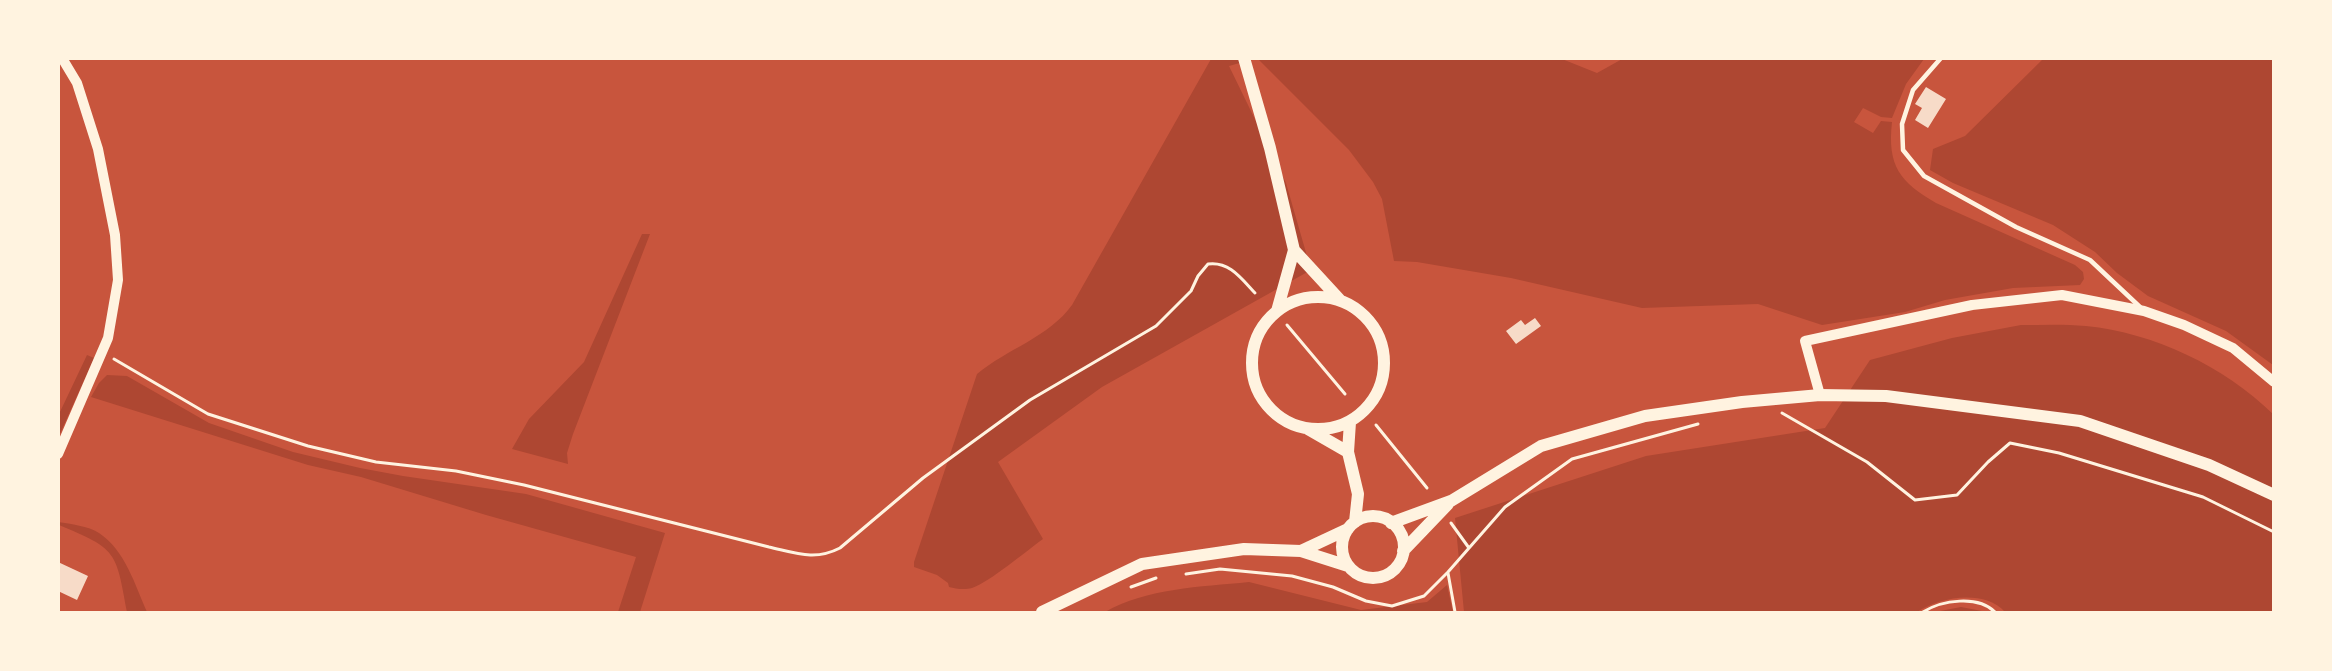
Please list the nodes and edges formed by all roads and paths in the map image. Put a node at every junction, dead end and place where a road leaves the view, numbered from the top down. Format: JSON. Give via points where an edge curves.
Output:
{"nodes":[{"id":1,"x":62,"y":58,"type":"edge"},
{"id":2,"x":1244,"y":58,"type":"edge"},
{"id":3,"x":1941,"y":58,"type":"edge"},
{"id":4,"x":1294,"y":250,"type":"junction"},
{"id":5,"x":1255,"y":293,"type":"dead end"},
{"id":6,"x":1340,"y":300,"type":"junction"},
{"id":7,"x":1277,"y":310,"type":"junction"},
{"id":8,"x":2144,"y":311,"type":"junction"},
{"id":9,"x":1287,"y":325,"type":"dead end"},
{"id":10,"x":102,"y":352,"type":"junction"},
{"id":11,"x":2274,"y":382,"type":"edge"},
{"id":12,"x":1345,"y":394,"type":"dead end"},
{"id":13,"x":1820,"y":395,"type":"junction"},
{"id":14,"x":1772,"y":414,"type":"dead end"},
{"id":15,"x":1350,"y":422,"type":"junction"},
{"id":16,"x":1708,"y":422,"type":"dead end"},
{"id":17,"x":1376,"y":425,"type":"dead end"},
{"id":18,"x":1308,"y":429,"type":"junction"},
{"id":19,"x":1348,"y":452,"type":"junction"},
{"id":20,"x":58,"y":454,"type":"edge"},
{"id":21,"x":1427,"y":488,"type":"dead end"},
{"id":22,"x":1358,"y":494,"type":"junction"},
{"id":23,"x":2274,"y":495,"type":"edge"},
{"id":24,"x":1451,"y":501,"type":"junction"},
{"id":25,"x":1373,"y":516,"type":"junction"},
{"id":26,"x":1391,"y":523,"type":"junction"},
{"id":27,"x":1451,"y":523,"type":"dead end"},
{"id":28,"x":1351,"y":526,"type":"junction"},
{"id":29,"x":2274,"y":532,"type":"edge"},
{"id":30,"x":1470,"y":548,"type":"junction"},
{"id":31,"x":1300,"y":551,"type":"junction"},
{"id":32,"x":1403,"y":551,"type":"junction"},
{"id":33,"x":1348,"y":566,"type":"junction"},
{"id":34,"x":1448,"y":572,"type":"junction"},
{"id":35,"x":1176,"y":575,"type":"dead end"},
{"id":36,"x":1165,"y":576,"type":"dead end"},
{"id":37,"x":1123,"y":590,"type":"dead end"},
{"id":38,"x":1044,"y":611,"type":"edge"},
{"id":39,"x":1455,"y":612,"type":"edge"},
{"id":40,"x":1923,"y":612,"type":"edge"},
{"id":41,"x":1995,"y":612,"type":"edge"}],
"edges":[{"from":1,"to":10,"type":"street","via":[[77,83],[98,150],[115,236],[118,280]]},
{"from":2,"to":4,"type":"main road"},
{"from":3,"to":8,"type":"lane","via":[[1913,90],[1902,124],[1903,150],[1924,176],[2016,227],[2090,260]]},
{"from":4,"to":6,"type":"main road"},
{"from":4,"to":7,"type":"main road"},
{"from":5,"to":10,"type":"path","via":[[1234,271],[1219,262],[1208,264],[1191,291],[1156,326],[1030,400],[923,478],[840,548],[826,555],[807,556],[524,485],[456,471],[376,462],[308,446],[208,414]]},
{"from":6,"to":7,"type":"main road","via":[[1307,298]]},
{"from":6,"to":15,"type":"main road","via":[[1359,311],[1374,327],[1383,347],[1384,369],[1379,390],[1367,408]]},
{"from":7,"to":18,"type":"main road","via":[[1262,327],[1253,347],[1254,380],[1270,409],[1287,422]]},
{"from":8,"to":11,"type":"street","via":[[2233,348]]},
{"from":8,"to":13,"type":"street","via":[[2062,296],[1972,305],[1805,341]]},
{"from":9,"to":12,"type":"path"},
{"from":10,"to":20,"type":"street"},
{"from":13,"to":23,"type":"main road","via":[[1886,396],[2080,421],[2209,465]]},
{"from":13,"to":24,"type":"main road","via":[[1645,416],[1541,446]]},
{"from":14,"to":29,"type":"path","via":[[1783,413],[1867,462],[1915,500],[1957,495],[2010,443],[2059,453],[2203,497]]},
{"from":15,"to":18,"type":"main road","via":[[1330,429]]},
{"from":15,"to":19,"type":"main road"},
{"from":16,"to":30,"type":"path","via":[[1572,459],[1505,507]]},
{"from":17,"to":21,"type":"path"},
{"from":18,"to":19,"type":"main road"},
{"from":19,"to":22,"type":"main road"},
{"from":22,"to":25,"type":"main road"},
{"from":22,"to":28,"type":"main road"},
{"from":24,"to":26,"type":"main road"},
{"from":24,"to":32,"type":"main road"},
{"from":25,"to":26,"type":"main road"},
{"from":25,"to":28,"type":"main road"},
{"from":26,"to":32,"type":"main road","via":[[1399,531]]},
{"from":27,"to":30,"type":"path"},
{"from":28,"to":31,"type":"main road"},
{"from":28,"to":33,"type":"main road","via":[[1342,547]]},
{"from":30,"to":34,"type":"path"},
{"from":31,"to":33,"type":"main road"},
{"from":31,"to":38,"type":"main road","via":[[1244,549],[1142,564]]},
{"from":32,"to":33,"type":"main road","via":[[1394,570],[1385,576],[1364,577]]},
{"from":34,"to":35,"type":"path","via":[[1424,596],[1392,606],[1292,576],[1220,569]]},
{"from":34,"to":39,"type":"path"},
{"from":36,"to":37,"type":"path"},
{"from":40,"to":41,"type":"path","via":[[1952,602],[1971,602]]}]}
